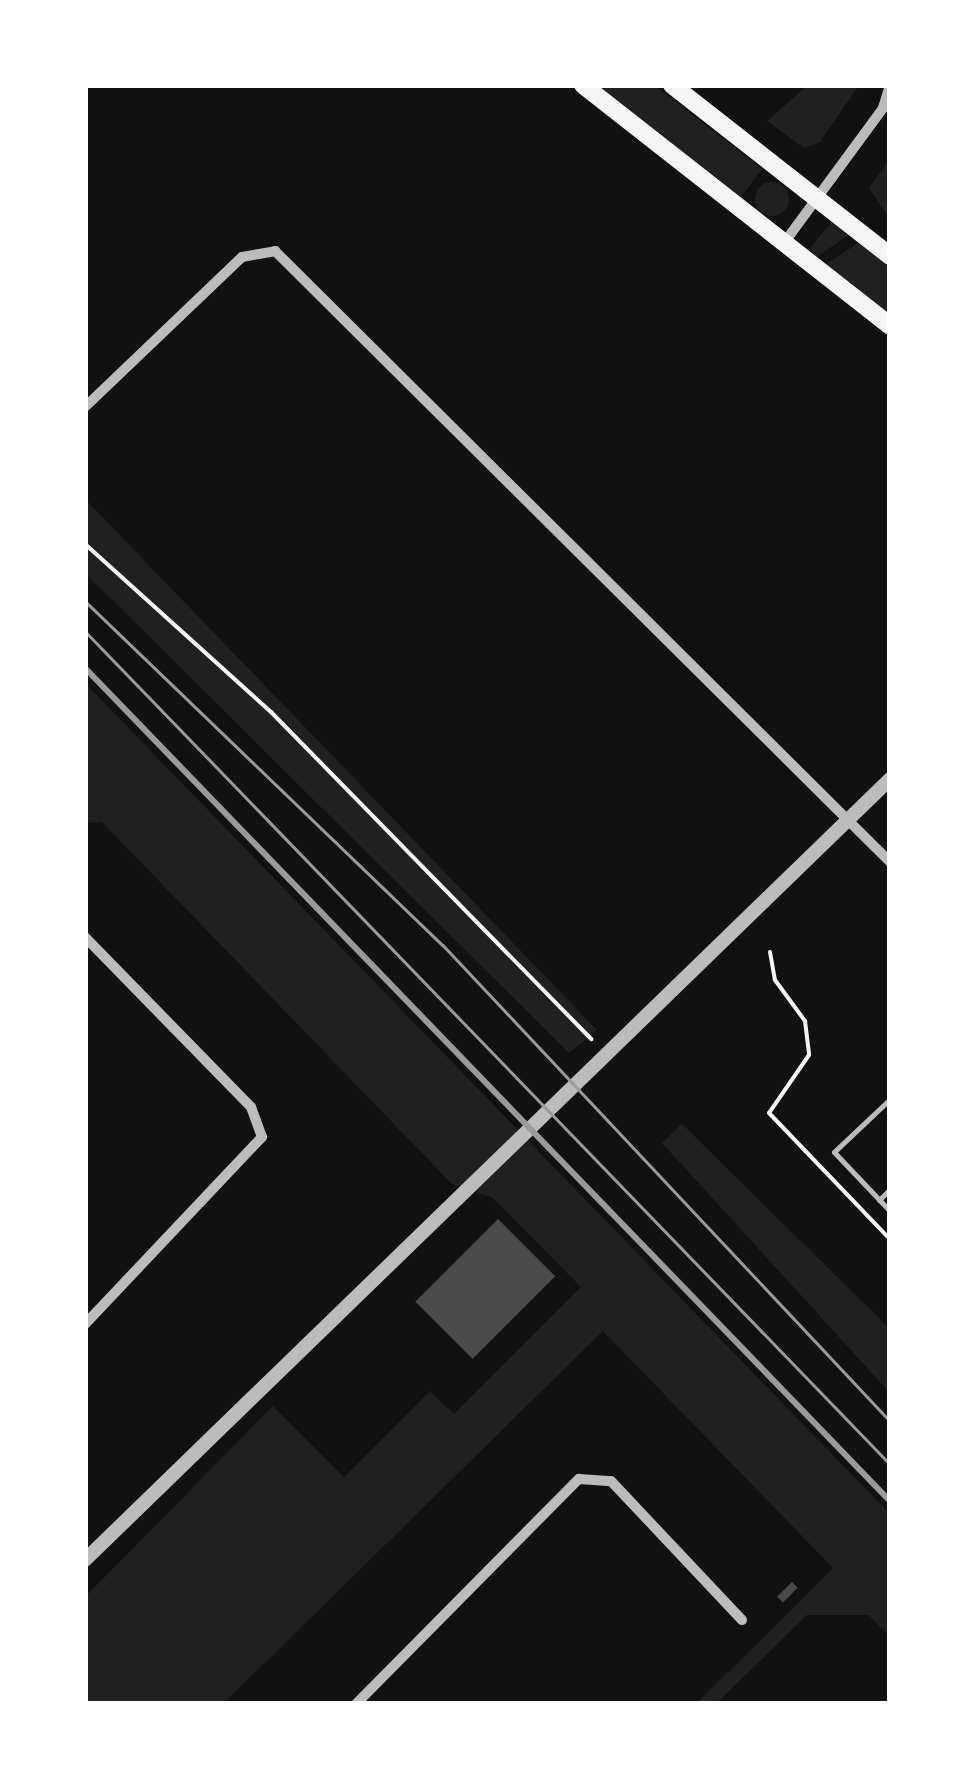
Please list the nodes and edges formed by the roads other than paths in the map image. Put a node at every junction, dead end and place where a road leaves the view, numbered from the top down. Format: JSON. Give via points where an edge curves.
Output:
{"nodes":[{"id":1,"x":583,"y":85,"type":"edge"},
{"id":2,"x":672,"y":85,"type":"edge"},
{"id":3,"x":890,"y":85,"type":"edge"},
{"id":4,"x":818,"y":200,"type":"junction"},
{"id":5,"x":784,"y":242,"type":"junction"},
{"id":6,"x":890,"y":256,"type":"edge"},
{"id":7,"x":890,"y":326,"type":"edge"},
{"id":8,"x":85,"y":407,"type":"edge"},
{"id":9,"x":890,"y":780,"type":"edge"},
{"id":10,"x":849,"y":819,"type":"junction"},
{"id":11,"x":890,"y":862,"type":"edge"},
{"id":12,"x":85,"y":937,"type":"edge"},
{"id":13,"x":890,"y":1098,"type":"edge"},
{"id":14,"x":890,"y":1190,"type":"edge"},
{"id":15,"x":879,"y":1200,"type":"junction"},
{"id":16,"x":890,"y":1211,"type":"edge"},
{"id":17,"x":85,"y":1324,"type":"edge"},
{"id":18,"x":85,"y":1560,"type":"edge"},
{"id":19,"x":742,"y":1620,"type":"dead end"},
{"id":20,"x":356,"y":1704,"type":"edge"}],
"edges":[{"from":1,"to":5,"type":"main road"},
{"from":2,"to":4,"type":"main road"},
{"from":3,"to":4,"type":"street"},
{"from":4,"to":5,"type":"street"},
{"from":4,"to":6,"type":"main road"},
{"from":5,"to":7,"type":"main road"},
{"from":8,"to":10,"type":"street","via":[[242,257],[275,251]]},
{"from":9,"to":10,"type":"street"},
{"from":10,"to":11,"type":"street"},
{"from":10,"to":18,"type":"street"},
{"from":12,"to":17,"type":"street","via":[[251,1107],[262,1137]]},
{"from":13,"to":15,"type":"lane","via":[[834,1152]]},
{"from":14,"to":15,"type":"lane"},
{"from":15,"to":16,"type":"lane"},
{"from":19,"to":20,"type":"street","via":[[610,1481],[579,1480]]}]}
